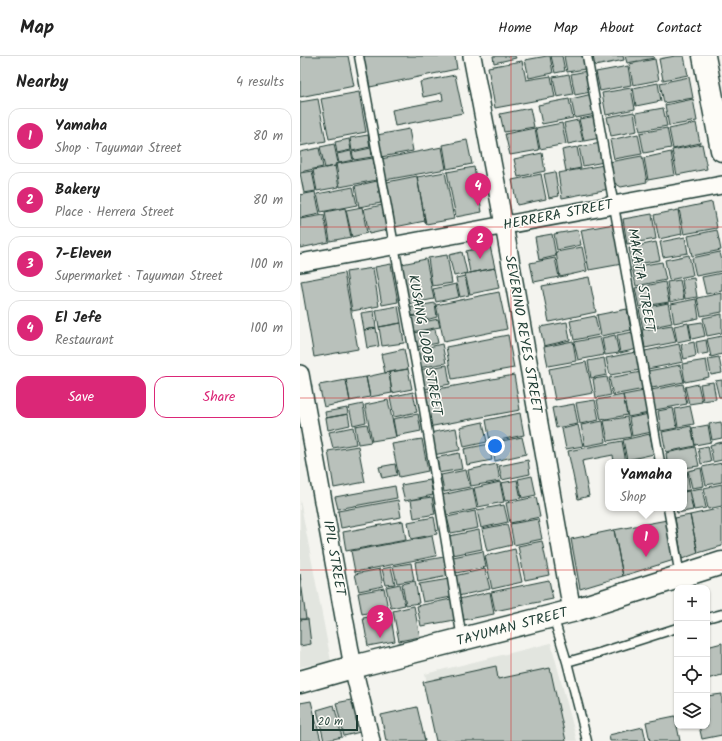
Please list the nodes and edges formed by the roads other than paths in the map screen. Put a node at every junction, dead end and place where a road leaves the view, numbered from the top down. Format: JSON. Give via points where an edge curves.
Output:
{"nodes":[{"id":1,"x":359,"y":56,"type":"edge"},
{"id":2,"x":472,"y":56,"type":"edge"},
{"id":3,"x":587,"y":56,"type":"edge"},
{"id":4,"x":704,"y":56,"type":"edge"},
{"id":5,"x":722,"y":150,"type":"edge"},
{"id":6,"x":722,"y":185,"type":"edge"},
{"id":7,"x":614,"y":205,"type":"junction"},
{"id":8,"x":504,"y":225,"type":"junction"},
{"id":9,"x":394,"y":246,"type":"junction"},
{"id":10,"x":300,"y":263,"type":"edge"},
{"id":11,"x":300,"y":374,"type":"edge"},
{"id":12,"x":659,"y":459,"type":"edge"},
{"id":13,"x":669,"y":511,"type":"edge"},
{"id":14,"x":722,"y":563,"type":"edge"},
{"id":15,"x":680,"y":576,"type":"junction"},
{"id":16,"x":562,"y":614,"type":"junction"},
{"id":17,"x":722,"y":614,"type":"edge"},
{"id":18,"x":710,"y":617,"type":"edge"},
{"id":19,"x":674,"y":629,"type":"edge"},
{"id":20,"x":462,"y":640,"type":"junction"},
{"id":21,"x":567,"y":662,"type":"junction"},
{"id":22,"x":353,"y":667,"type":"junction"},
{"id":23,"x":300,"y":682,"type":"edge"},
{"id":24,"x":371,"y":741,"type":"edge"},
{"id":25,"x":587,"y":741,"type":"edge"}],
"edges":[{"from":1,"to":9,"type":"lane","name":"KUSANG LOOB STREET"},
{"from":2,"to":8,"type":"street","name":"SEVERINO REYES STREET"},
{"from":3,"to":7,"type":"lane","name":"MAKATA STREET"},
{"from":4,"to":5,"type":"main road"},
{"from":6,"to":7,"type":"street","name":"HERRERA STREET"},
{"from":7,"to":8,"type":"street","name":"HERRERA STREET"},
{"from":7,"to":12,"type":"lane","name":"MAKATA STREET"},
{"from":8,"to":9,"type":"street","name":"HERRERA STREET"},
{"from":8,"to":16,"type":"street","name":"SEVERINO REYES STREET","via":[[558,538]]},
{"from":9,"to":10,"type":"street","name":"HERRERA STREET"},
{"from":9,"to":20,"type":"lane","name":"KUSANG LOOB STREET"},
{"from":11,"to":22,"type":"street","name":"IPIL STREET"},
{"from":13,"to":15,"type":"lane"},
{"from":14,"to":15,"type":"main road","name":"TAYUMAN STREET"},
{"from":15,"to":16,"type":"main road","name":"TAYUMAN STREET"},
{"from":16,"to":20,"type":"main road","name":"TAYUMAN STREET"},
{"from":16,"to":21,"type":"lane"},
{"from":17,"to":18,"type":"lane"},
{"from":19,"to":21,"type":"lane"},
{"from":20,"to":22,"type":"main road","name":"TAYUMAN STREET"},
{"from":21,"to":25,"type":"lane"},
{"from":22,"to":23,"type":"main road","name":"TAYUMAN STREET"},
{"from":22,"to":24,"type":"street","name":"IPIL STREET"}]}
